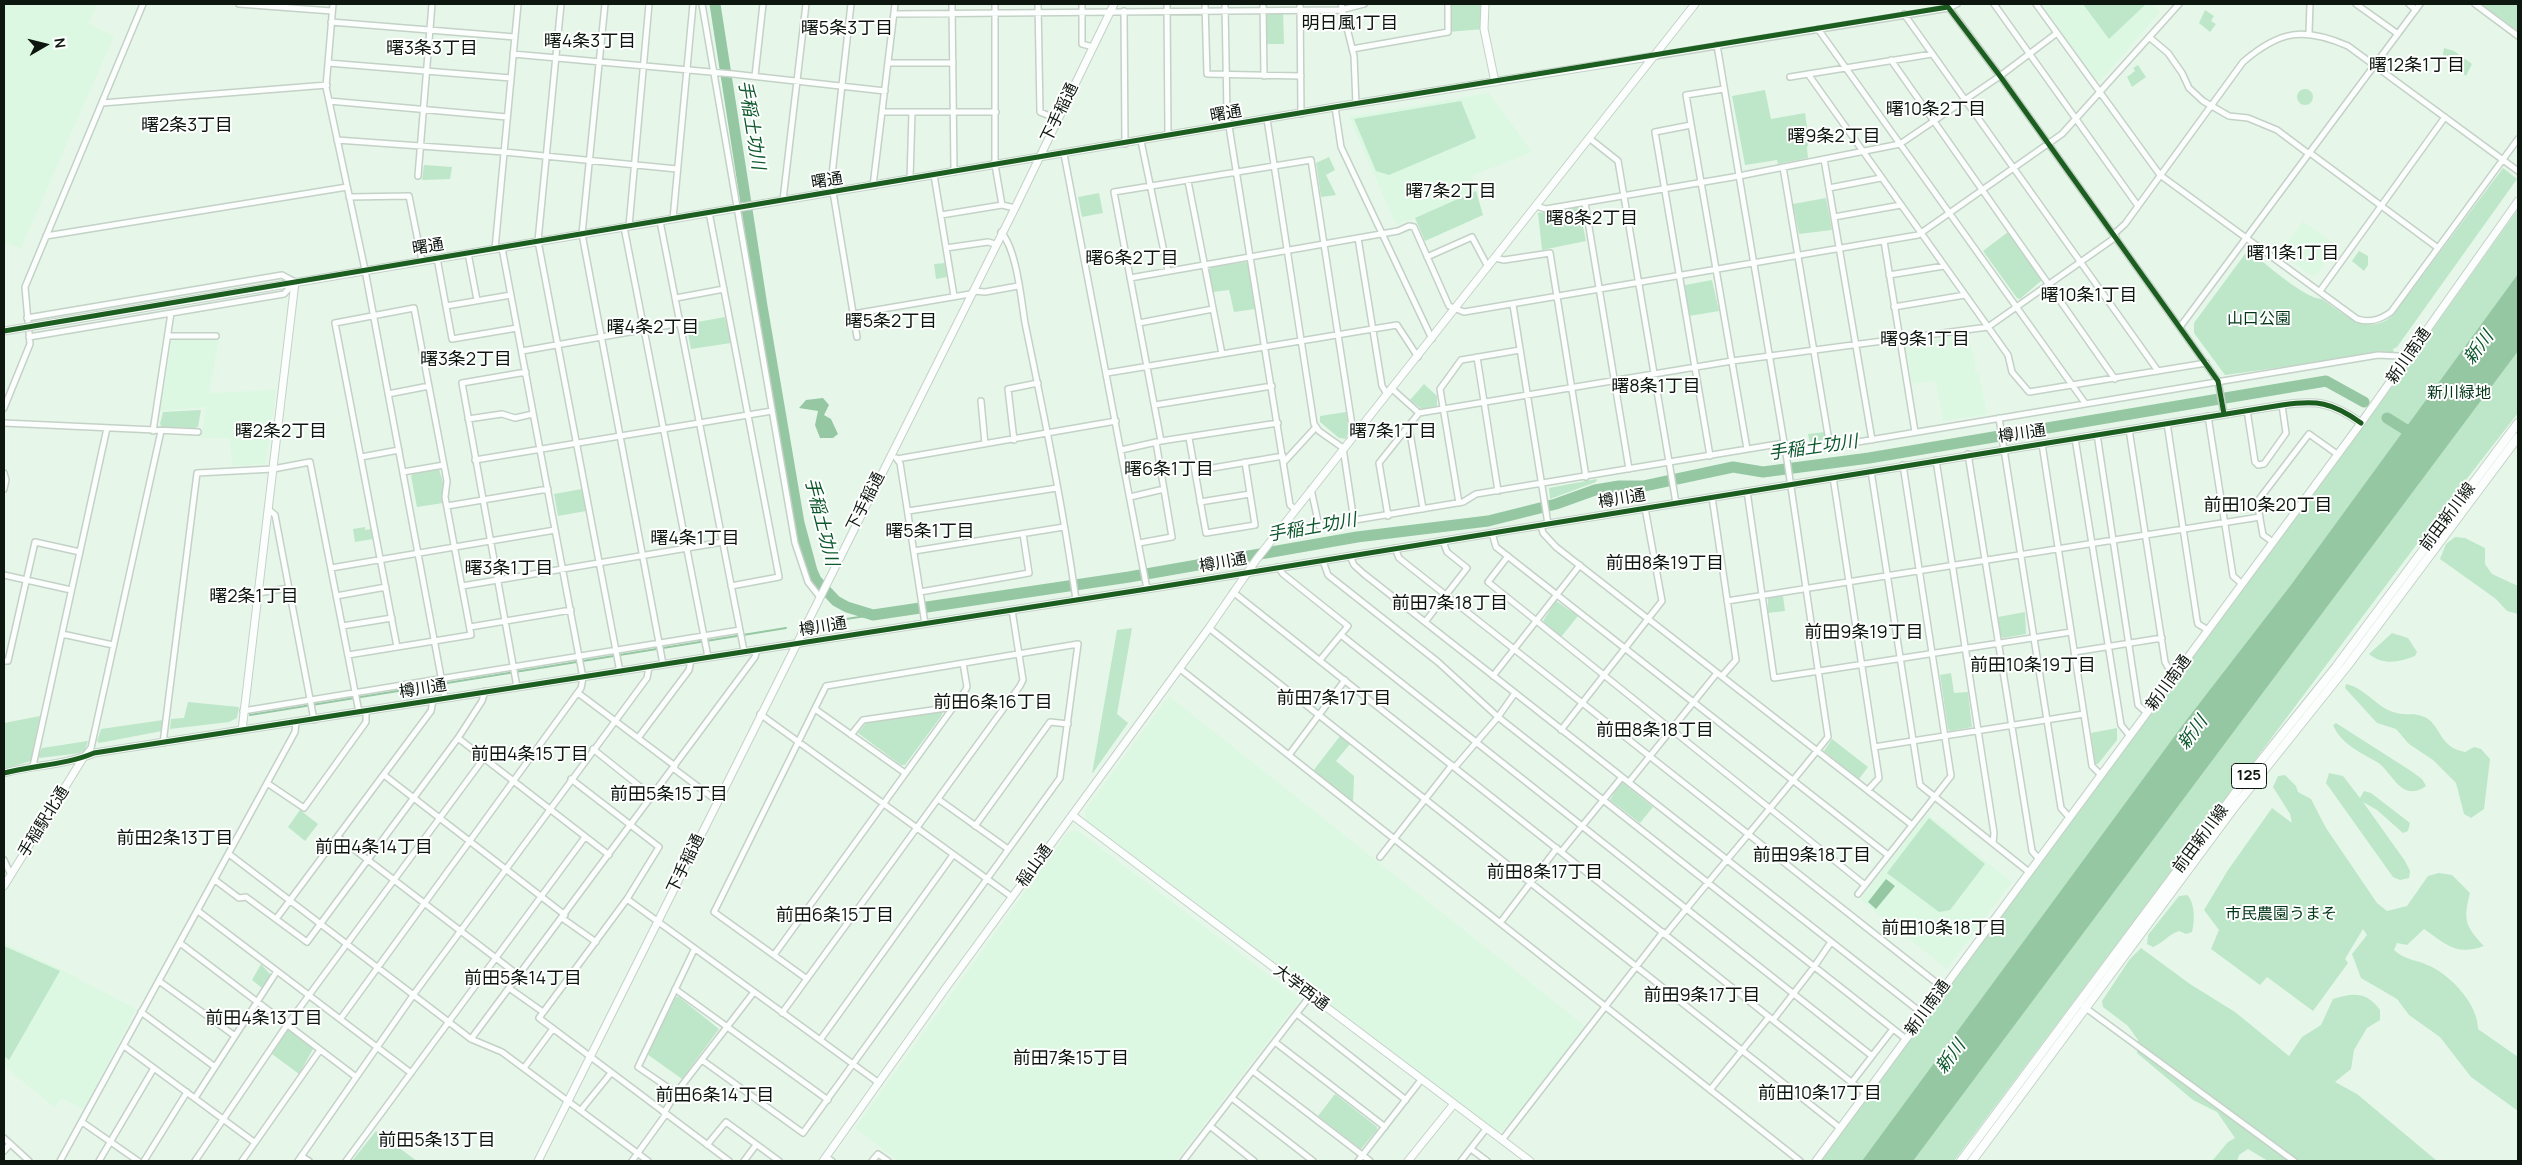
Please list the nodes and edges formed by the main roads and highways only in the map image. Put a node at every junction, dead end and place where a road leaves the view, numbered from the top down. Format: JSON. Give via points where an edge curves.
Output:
{"nodes":[{"id":1,"x":2518,"y":423,"type":"edge"},
{"id":2,"x":2518,"y":437,"type":"edge"},
{"id":3,"x":1961,"y":1161,"type":"edge"},
{"id":4,"x":1972,"y":1161,"type":"edge"}],
"edges":[{"from":1,"to":3,"type":"main road","name":"前田新川線","number":"125","via":[[2336,667],[2239,788]]},
{"from":2,"to":4,"type":"main road","name":"前田新川線","number":"125","via":[[2348,665],[2234,809]]}]}
